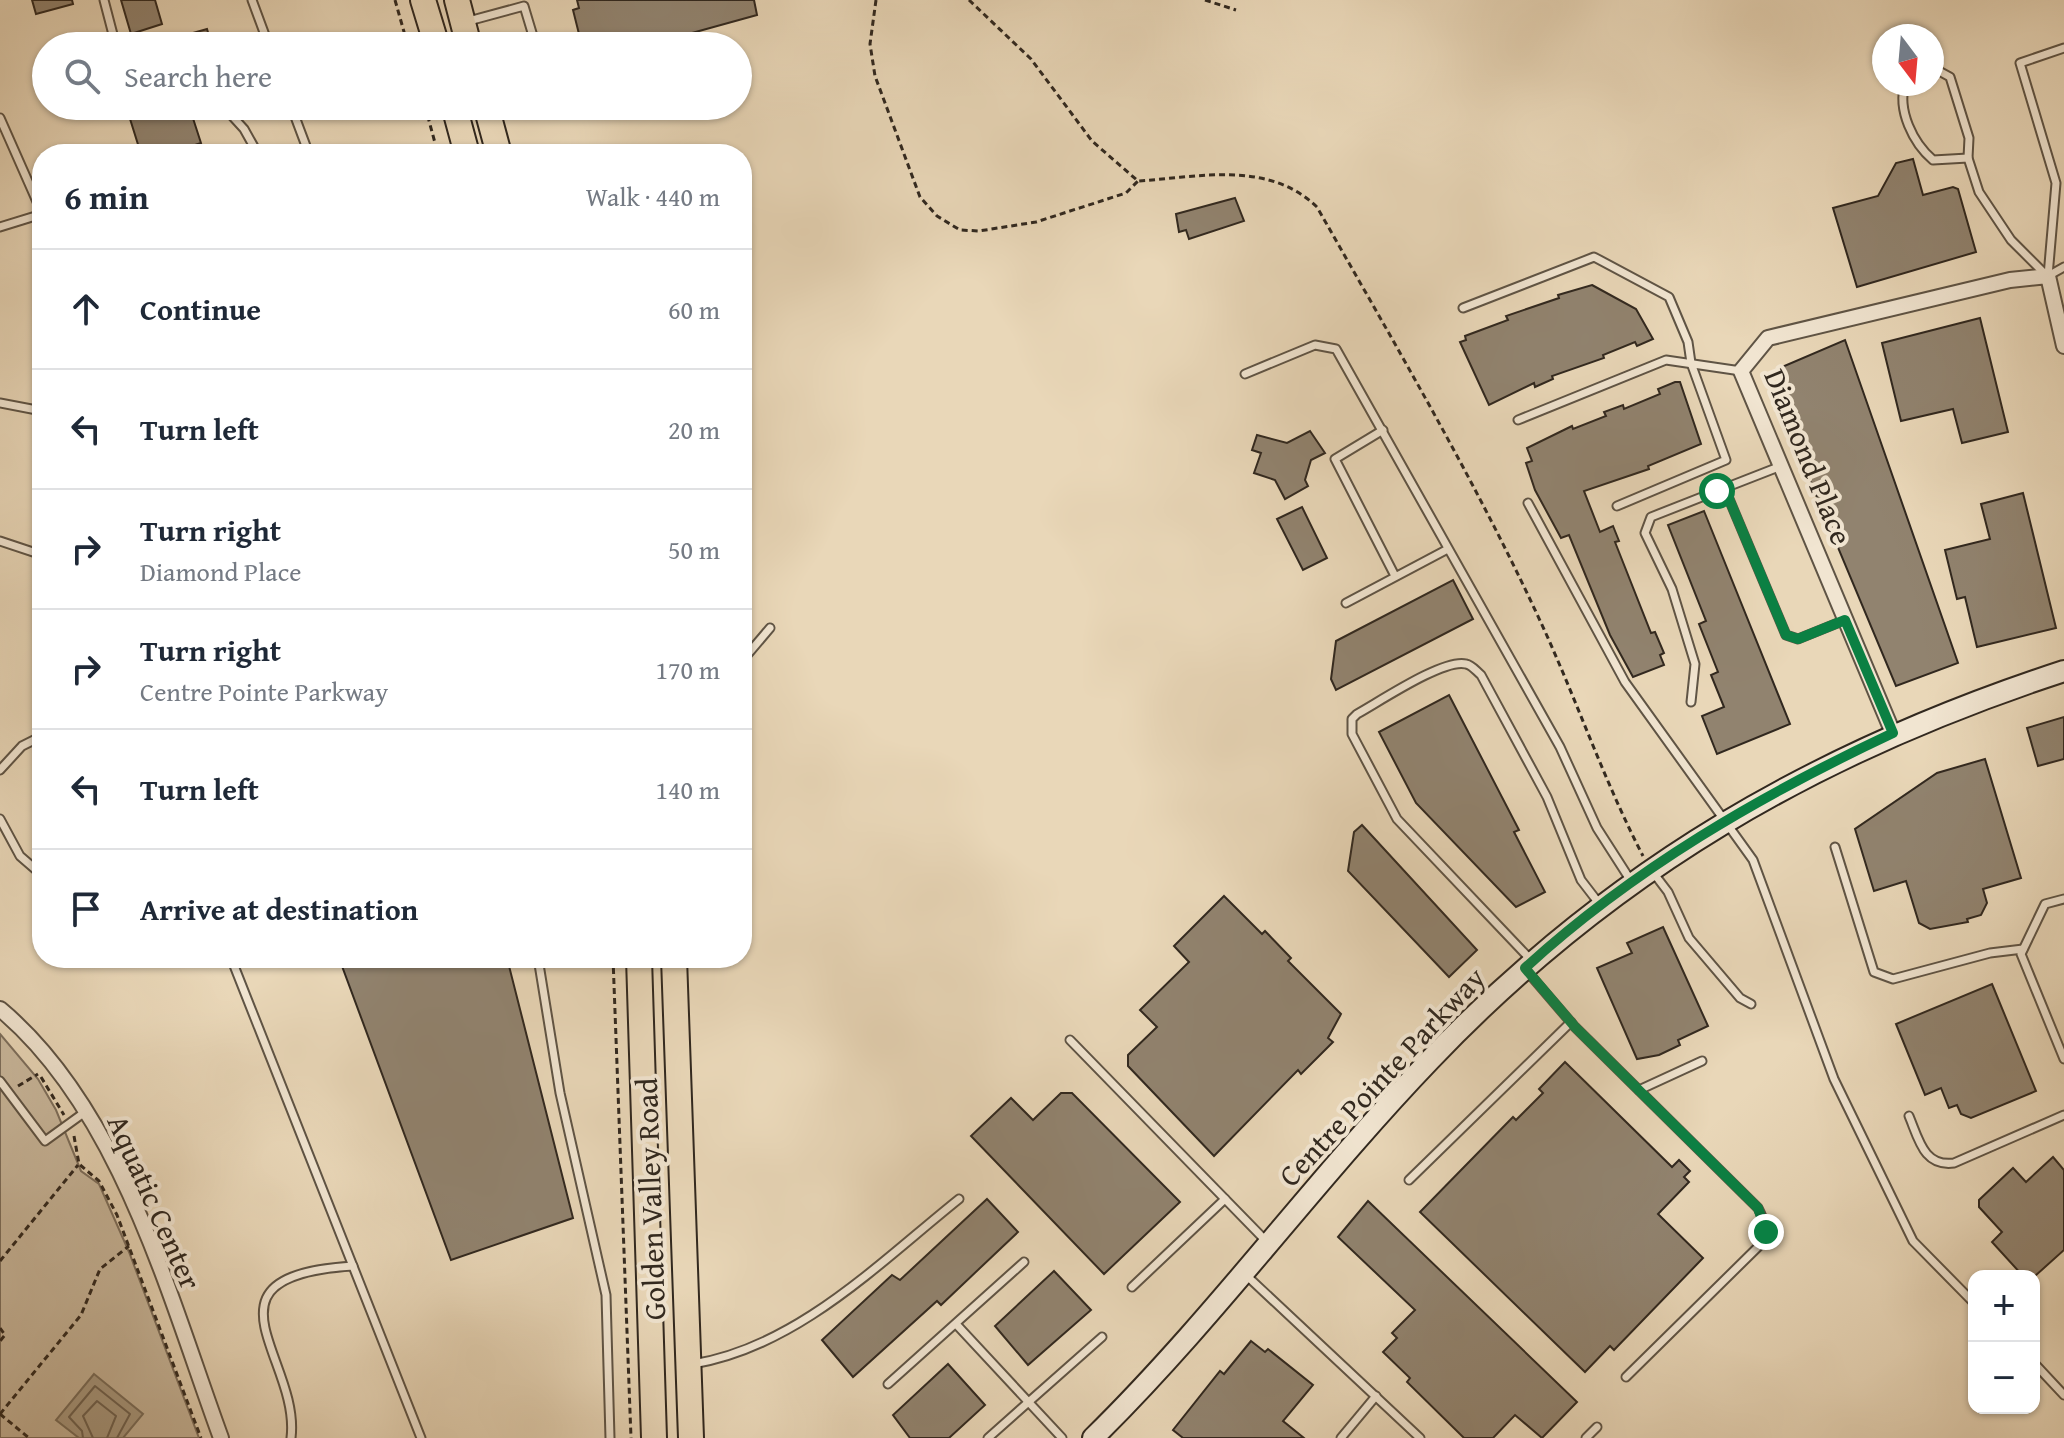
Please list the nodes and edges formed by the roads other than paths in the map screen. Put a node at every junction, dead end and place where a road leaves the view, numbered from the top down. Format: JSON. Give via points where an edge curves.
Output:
{"nodes":[{"id":1,"x":104,"y":0,"type":"edge"},
{"id":2,"x":252,"y":0,"type":"edge"},
{"id":3,"x":423,"y":0,"type":"edge"},
{"id":4,"x":523,"y":3,"type":"edge"},
{"id":5,"x":463,"y":23,"type":"edge"},
{"id":6,"x":112,"y":32,"type":"edge"},
{"id":7,"x":264,"y":32,"type":"edge"},
{"id":8,"x":433,"y":32,"type":"edge"},
{"id":9,"x":532,"y":32,"type":"edge"},
{"id":10,"x":2064,"y":48,"type":"edge"},
{"id":11,"x":1944,"y":74,"type":"edge"},
{"id":12,"x":1902,"y":96,"type":"edge"},
{"id":13,"x":0,"y":118,"type":"edge"},
{"id":14,"x":236,"y":120,"type":"edge"},
{"id":15,"x":296,"y":120,"type":"edge"},
{"id":16,"x":458,"y":120,"type":"edge"},
{"id":17,"x":490,"y":120,"type":"edge"},
{"id":18,"x":252,"y":144,"type":"edge"},
{"id":19,"x":305,"y":144,"type":"edge"},
{"id":20,"x":464,"y":144,"type":"edge"},
{"id":21,"x":496,"y":144,"type":"edge"},
{"id":22,"x":1968,"y":158,"type":"junction"},
{"id":23,"x":2060,"y":182,"type":"edge"},
{"id":24,"x":32,"y":191,"type":"edge"},
{"id":25,"x":32,"y":217,"type":"edge"},
{"id":26,"x":0,"y":227,"type":"edge"},
{"id":27,"x":2064,"y":267,"type":"edge"},
{"id":28,"x":2048,"y":276,"type":"junction"},
{"id":29,"x":1463,"y":308,"type":"dead end"},
{"id":30,"x":2064,"y":346,"type":"edge"},
{"id":31,"x":1691,"y":363,"type":"junction"},
{"id":32,"x":1741,"y":371,"type":"junction"},
{"id":33,"x":1245,"y":374,"type":"dead end"},
{"id":34,"x":0,"y":403,"type":"edge"},
{"id":35,"x":32,"y":409,"type":"edge"},
{"id":36,"x":1518,"y":420,"type":"dead end"},
{"id":37,"x":1383,"y":430,"type":"junction"},
{"id":38,"x":1781,"y":466,"type":"junction"},
{"id":39,"x":1717,"y":491,"type":"junction"},
{"id":40,"x":1528,"y":503,"type":"dead end"},
{"id":41,"x":1617,"y":506,"type":"dead end"},
{"id":42,"x":0,"y":541,"type":"edge"},
{"id":43,"x":1446,"y":550,"type":"junction"},
{"id":44,"x":32,"y":552,"type":"edge"},
{"id":45,"x":1395,"y":576,"type":"junction"},
{"id":46,"x":1346,"y":603,"type":"dead end"},
{"id":47,"x":1845,"y":620,"type":"junction"},
{"id":48,"x":770,"y":628,"type":"dead end"},
{"id":49,"x":752,"y":649,"type":"edge"},
{"id":50,"x":2064,"y":671,"type":"edge"},
{"id":51,"x":1691,"y":702,"type":"dead end"},
{"id":52,"x":1893,"y":733,"type":"junction"},
{"id":53,"x":32,"y":741,"type":"edge"},
{"id":54,"x":0,"y":770,"type":"edge"},
{"id":55,"x":0,"y":819,"type":"edge"},
{"id":56,"x":1724,"y":822,"type":"junction"},
{"id":57,"x":1835,"y":847,"type":"dead end"},
{"id":58,"x":32,"y":866,"type":"edge"},
{"id":59,"x":1651,"y":870,"type":"junction"},
{"id":60,"x":1632,"y":883,"type":"junction"},
{"id":61,"x":2064,"y":899,"type":"edge"},
{"id":62,"x":1601,"y":906,"type":"junction"},
{"id":63,"x":2023,"y":949,"type":"junction"},
{"id":64,"x":1529,"y":965,"type":"junction"},
{"id":65,"x":235,"y":968,"type":"edge"},
{"id":66,"x":540,"y":968,"type":"edge"},
{"id":67,"x":639,"y":968,"type":"edge"},
{"id":68,"x":674,"y":968,"type":"edge"},
{"id":69,"x":1751,"y":1004,"type":"dead end"},
{"id":70,"x":0,"y":1009,"type":"edge"},
{"id":71,"x":1571,"y":1022,"type":"junction"},
{"id":72,"x":1070,"y":1040,"type":"dead end"},
{"id":73,"x":2062,"y":1047,"type":"edge"},
{"id":74,"x":2064,"y":1059,"type":"edge"},
{"id":75,"x":1702,"y":1061,"type":"dead end"},
{"id":76,"x":0,"y":1081,"type":"edge"},
{"id":77,"x":1639,"y":1090,"type":"junction"},
{"id":78,"x":85,"y":1112,"type":"junction"},
{"id":79,"x":2064,"y":1115,"type":"edge"},
{"id":80,"x":1909,"y":1116,"type":"dead end"},
{"id":81,"x":1409,"y":1180,"type":"dead end"},
{"id":82,"x":959,"y":1199,"type":"dead end"},
{"id":83,"x":1225,"y":1199,"type":"junction"},
{"id":84,"x":1270,"y":1245,"type":"junction"},
{"id":85,"x":1024,"y":1262,"type":"dead end"},
{"id":86,"x":353,"y":1266,"type":"junction"},
{"id":87,"x":1245,"y":1274,"type":"junction"},
{"id":88,"x":1132,"y":1287,"type":"dead end"},
{"id":89,"x":1968,"y":1297,"type":"edge"},
{"id":90,"x":956,"y":1324,"type":"junction"},
{"id":91,"x":1102,"y":1337,"type":"dead end"},
{"id":92,"x":688,"y":1365,"type":"junction"},
{"id":93,"x":2040,"y":1369,"type":"edge"},
{"id":94,"x":1626,"y":1377,"type":"dead end"},
{"id":95,"x":888,"y":1384,"type":"dead end"},
{"id":96,"x":2064,"y":1395,"type":"edge"},
{"id":97,"x":1376,"y":1396,"type":"junction"},
{"id":98,"x":1028,"y":1402,"type":"junction"},
{"id":99,"x":1597,"y":1427,"type":"dead end"},
{"id":100,"x":221,"y":1438,"type":"edge"},
{"id":101,"x":291,"y":1438,"type":"edge"},
{"id":102,"x":421,"y":1438,"type":"edge"},
{"id":103,"x":610,"y":1438,"type":"edge"},
{"id":104,"x":654,"y":1438,"type":"edge"},
{"id":105,"x":691,"y":1438,"type":"edge"},
{"id":106,"x":988,"y":1438,"type":"edge"},
{"id":107,"x":1062,"y":1438,"type":"edge"},
{"id":108,"x":1093,"y":1438,"type":"edge"},
{"id":109,"x":1341,"y":1438,"type":"edge"},
{"id":110,"x":1420,"y":1438,"type":"edge"},
{"id":111,"x":1586,"y":1438,"type":"edge"}],
"edges":[{"from":1,"to":6,"type":"lane"},
{"from":2,"to":7,"type":"lane"},
{"from":3,"to":8,"type":"main road"},
{"from":4,"to":5,"type":"lane"},
{"from":4,"to":9,"type":"lane"},
{"from":10,"to":23,"type":"lane","via":[[2020,63]]},
{"from":11,"to":22,"type":"lane","via":[[1950,77],[1969,138]]},
{"from":12,"to":22,"type":"lane","via":[[1918,148],[1933,160]]},
{"from":13,"to":24,"type":"lane"},
{"from":14,"to":18,"type":"lane"},
{"from":15,"to":19,"type":"lane"},
{"from":16,"to":20,"type":"main road"},
{"from":17,"to":21,"type":"main road"},
{"from":22,"to":28,"type":"lane","via":[[1979,192],[2011,240]]},
{"from":23,"to":28,"type":"lane"},
{"from":25,"to":26,"type":"lane"},
{"from":27,"to":28,"type":"lane"},
{"from":28,"to":30,"type":"street"},
{"from":28,"to":32,"type":"street","name":"Diamond Place","via":[[2010,280],[1768,338]]},
{"from":29,"to":31,"type":"lane","via":[[1594,257],[1669,297]]},
{"from":31,"to":32,"type":"lane"},
{"from":31,"to":36,"type":"lane","via":[[1666,360]]},
{"from":31,"to":41,"type":"lane","via":[[1726,460]]},
{"from":32,"to":38,"type":"street","name":"Diamond Place"},
{"from":33,"to":37,"type":"lane","via":[[1315,345],[1336,349]]},
{"from":34,"to":35,"type":"lane"},
{"from":37,"to":43,"type":"lane"},
{"from":37,"to":45,"type":"lane","via":[[1335,459]]},
{"from":38,"to":39,"type":"lane"},
{"from":38,"to":47,"type":"street","name":"Diamond Place"},
{"from":39,"to":47,"type":"lane","via":[[1729,499],[1786,635],[1798,639]]},
{"from":39,"to":51,"type":"lane","via":[[1651,517],[1645,533],[1672,589],[1695,664]]},
{"from":40,"to":56,"type":"lane","via":[[1625,682]]},
{"from":42,"to":44,"type":"lane"},
{"from":43,"to":45,"type":"lane"},
{"from":43,"to":60,"type":"lane"},
{"from":45,"to":46,"type":"lane"},
{"from":47,"to":52,"type":"street","name":"Diamond Place"},
{"from":48,"to":49,"type":"lane"},
{"from":50,"to":52,"type":"street","name":"Centre Pointe Parkway"},
{"from":52,"to":56,"type":"street","name":"Centre Pointe Parkway"},
{"from":53,"to":54,"type":"lane"},
{"from":55,"to":58,"type":"lane","via":[[20,856]]},
{"from":56,"to":59,"type":"street","name":"Centre Pointe Parkway"},
{"from":56,"to":89,"type":"lane","via":[[1753,860],[1834,1079],[1897,1213],[1932,1264]]},
{"from":57,"to":63,"type":"lane","via":[[1874,972],[1893,979]]},
{"from":59,"to":60,"type":"street","name":"Centre Pointe Parkway"},
{"from":59,"to":69,"type":"lane","via":[[1668,892],[1689,938]]},
{"from":60,"to":62,"type":"street","name":"Centre Pointe Parkway"},
{"from":61,"to":63,"type":"lane","via":[[2045,904]]},
{"from":62,"to":64,"type":"street","name":"Centre Pointe Parkway"},
{"from":62,"to":64,"type":"lane","via":[[1581,880],[1547,797],[1473,668],[1447,665],[1357,714],[1352,734],[1397,819]]},
{"from":63,"to":73,"type":"lane"},
{"from":64,"to":71,"type":"lane"},
{"from":64,"to":84,"type":"street","name":"Centre Pointe Parkway","via":[[1420,1071]]},
{"from":65,"to":86,"type":"lane"},
{"from":66,"to":103,"type":"lane","via":[[560,1093],[606,1295]]},
{"from":67,"to":104,"type":"main road","name":"Golden Valley Road"},
{"from":68,"to":92,"type":"main road","name":"Golden Valley Road"},
{"from":70,"to":78,"type":"street","name":"Aquatic Center","via":[[45,1055]]},
{"from":71,"to":77,"type":"lane"},
{"from":71,"to":81,"type":"lane"},
{"from":72,"to":83,"type":"lane"},
{"from":73,"to":74,"type":"lane"},
{"from":75,"to":77,"type":"lane"},
{"from":76,"to":78,"type":"lane","via":[[45,1141]]},
{"from":77,"to":94,"type":"lane","via":[[1758,1208],[1766,1232],[1761,1244]]},
{"from":78,"to":100,"type":"street","name":"Aquatic Center","via":[[132,1201]]},
{"from":79,"to":80,"type":"lane","via":[[1940,1165],[1926,1157]]},
{"from":82,"to":92,"type":"lane","via":[[802,1323],[726,1358]]},
{"from":83,"to":84,"type":"lane"},
{"from":83,"to":88,"type":"lane"},
{"from":84,"to":87,"type":"street","name":"Centre Pointe Parkway"},
{"from":85,"to":90,"type":"lane"},
{"from":86,"to":101,"type":"lane","via":[[295,1276],[273,1290],[262,1312],[265,1341],[286,1389]]},
{"from":86,"to":102,"type":"lane"},
{"from":87,"to":97,"type":"lane"},
{"from":87,"to":108,"type":"street","name":"Centre Pointe Parkway","via":[[1173,1358]]},
{"from":90,"to":95,"type":"lane"},
{"from":90,"to":98,"type":"lane"},
{"from":91,"to":98,"type":"lane"},
{"from":92,"to":105,"type":"main road","name":"Golden Valley Road"},
{"from":93,"to":96,"type":"lane"},
{"from":97,"to":109,"type":"lane"},
{"from":97,"to":110,"type":"lane"},
{"from":98,"to":106,"type":"lane"},
{"from":98,"to":107,"type":"lane"},
{"from":99,"to":111,"type":"lane"}]}
